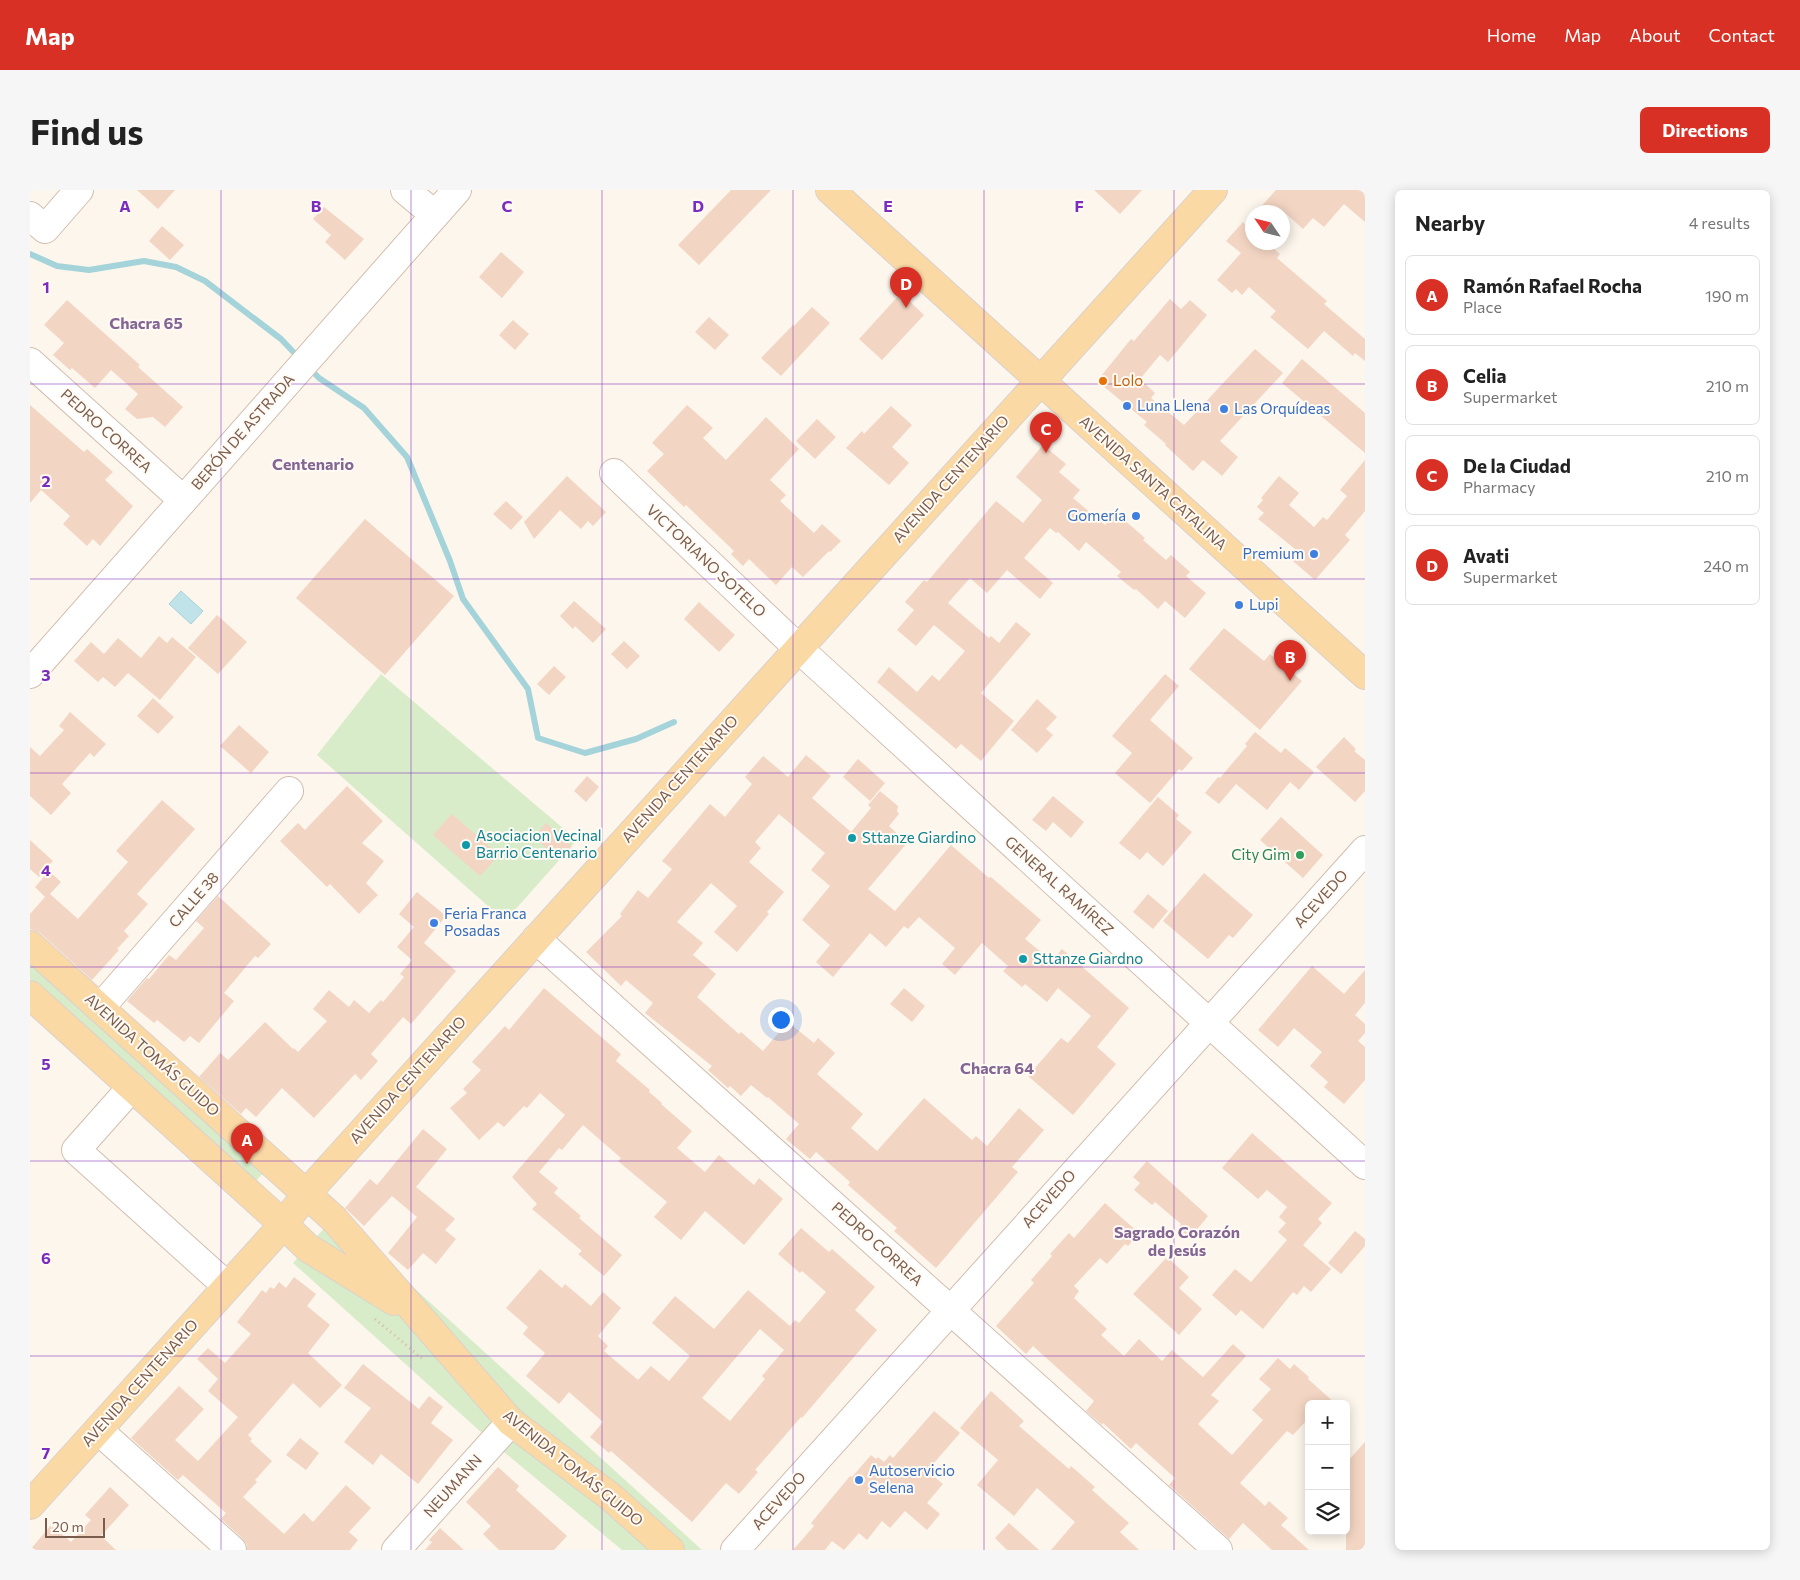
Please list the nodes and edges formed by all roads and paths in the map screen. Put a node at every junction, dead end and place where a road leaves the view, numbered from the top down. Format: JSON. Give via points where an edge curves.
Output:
{"nodes":[{"id":1,"x":78,"y":190,"type":"edge"},
{"id":2,"x":405,"y":190,"type":"edge"},
{"id":3,"x":457,"y":190,"type":"edge"},
{"id":4,"x":830,"y":190,"type":"edge"},
{"id":5,"x":1213,"y":190,"type":"edge"},
{"id":6,"x":435,"y":215,"type":"junction"},
{"id":7,"x":38,"y":223,"type":"edge"},
{"id":8,"x":30,"y":362,"type":"edge"},
{"id":9,"x":1041,"y":381,"type":"junction"},
{"id":10,"x":614,"y":474,"type":"dead end"},
{"id":11,"x":183,"y":500,"type":"junction"},
{"id":12,"x":798,"y":648,"type":"junction"},
{"id":13,"x":30,"y":674,"type":"edge"},
{"id":14,"x":1365,"y":674,"type":"edge"},
{"id":15,"x":289,"y":791,"type":"dead end"},
{"id":16,"x":1365,"y":850,"type":"edge"},
{"id":17,"x":536,"y":939,"type":"junction"},
{"id":18,"x":30,"y":946,"type":"edge"},
{"id":19,"x":30,"y":995,"type":"edge"},
{"id":20,"x":100,"y":1008,"type":"junction"},
{"id":21,"x":1209,"y":1022,"type":"junction"},
{"id":22,"x":132,"y":1087,"type":"junction"},
{"id":23,"x":1365,"y":1164,"type":"edge"},
{"id":24,"x":306,"y":1193,"type":"junction"},
{"id":25,"x":283,"y":1224,"type":"junction"},
{"id":26,"x":227,"y":1286,"type":"junction"},
{"id":27,"x":950,"y":1310,"type":"junction"},
{"id":28,"x":419,"y":1316,"type":"junction"},
{"id":29,"x":511,"y":1422,"type":"junction"},
{"id":30,"x":98,"y":1430,"type":"junction"},
{"id":31,"x":30,"y":1506,"type":"edge"},
{"id":32,"x":232,"y":1550,"type":"edge"},
{"id":33,"x":396,"y":1550,"type":"edge"},
{"id":34,"x":670,"y":1550,"type":"edge"},
{"id":35,"x":735,"y":1550,"type":"edge"},
{"id":36,"x":1218,"y":1550,"type":"edge"}],
"edges":[{"from":1,"to":7,"type":"street"},
{"from":2,"to":6,"type":"street"},
{"from":3,"to":6,"type":"street","name":"BERÓN DE ASTRADA"},
{"from":4,"to":9,"type":"main road","name":"AVENIDA SANTA CATALINA"},
{"from":5,"to":9,"type":"main road","name":"AVENIDA CENTENARIO"},
{"from":6,"to":11,"type":"street","name":"BERÓN DE ASTRADA"},
{"from":8,"to":11,"type":"street","name":"PEDRO CORREA"},
{"from":9,"to":12,"type":"main road","name":"AVENIDA CENTENARIO"},
{"from":9,"to":14,"type":"main road","name":"AVENIDA SANTA CATALINA"},
{"from":10,"to":12,"type":"street","name":"VICTORIANO SOTELO"},
{"from":11,"to":13,"type":"street","name":"BERÓN DE ASTRADA"},
{"from":12,"to":17,"type":"main road","name":"AVENIDA CENTENARIO"},
{"from":12,"to":21,"type":"street","name":"GENERAL RAMÍREZ"},
{"from":15,"to":20,"type":"street","name":"CALLE 38"},
{"from":16,"to":21,"type":"street","name":"ACEVEDO"},
{"from":17,"to":24,"type":"main road","name":"AVENIDA CENTENARIO"},
{"from":17,"to":27,"type":"street","name":"PEDRO CORREA"},
{"from":18,"to":20,"type":"main road","name":"AVENIDA TOMÁS GUIDO"},
{"from":19,"to":22,"type":"main road","name":"AVENIDA TOMÁS GUIDO"},
{"from":20,"to":24,"type":"main road","name":"AVENIDA TOMÁS GUIDO"},
{"from":21,"to":23,"type":"street","name":"GENERAL RAMÍREZ"},
{"from":21,"to":27,"type":"street","name":"ACEVEDO"},
{"from":22,"to":25,"type":"main road","name":"AVENIDA TOMÁS GUIDO"},
{"from":22,"to":26,"type":"street","via":[[76,1150]]},
{"from":24,"to":25,"type":"main road","name":"AVENIDA CENTENARIO"},
{"from":24,"to":28,"type":"main road","name":"AVENIDA TOMÁS GUIDO","via":[[334,1219]]},
{"from":25,"to":26,"type":"main road","name":"AVENIDA CENTENARIO"},
{"from":25,"to":28,"type":"main road","name":"AVENIDA TOMÁS GUIDO","via":[[308,1248]]},
{"from":26,"to":30,"type":"main road","name":"AVENIDA CENTENARIO"},
{"from":27,"to":35,"type":"street","name":"ACEVEDO"},
{"from":27,"to":36,"type":"street","name":"PEDRO CORREA"},
{"from":28,"to":29,"type":"main road","name":"AVENIDA TOMÁS GUIDO"},
{"from":29,"to":33,"type":"street","name":"NEUMANN"},
{"from":29,"to":34,"type":"main road","name":"AVENIDA TOMÁS GUIDO","via":[[611,1497]]},
{"from":30,"to":31,"type":"main road","name":"AVENIDA CENTENARIO"},
{"from":30,"to":32,"type":"street"}]}
